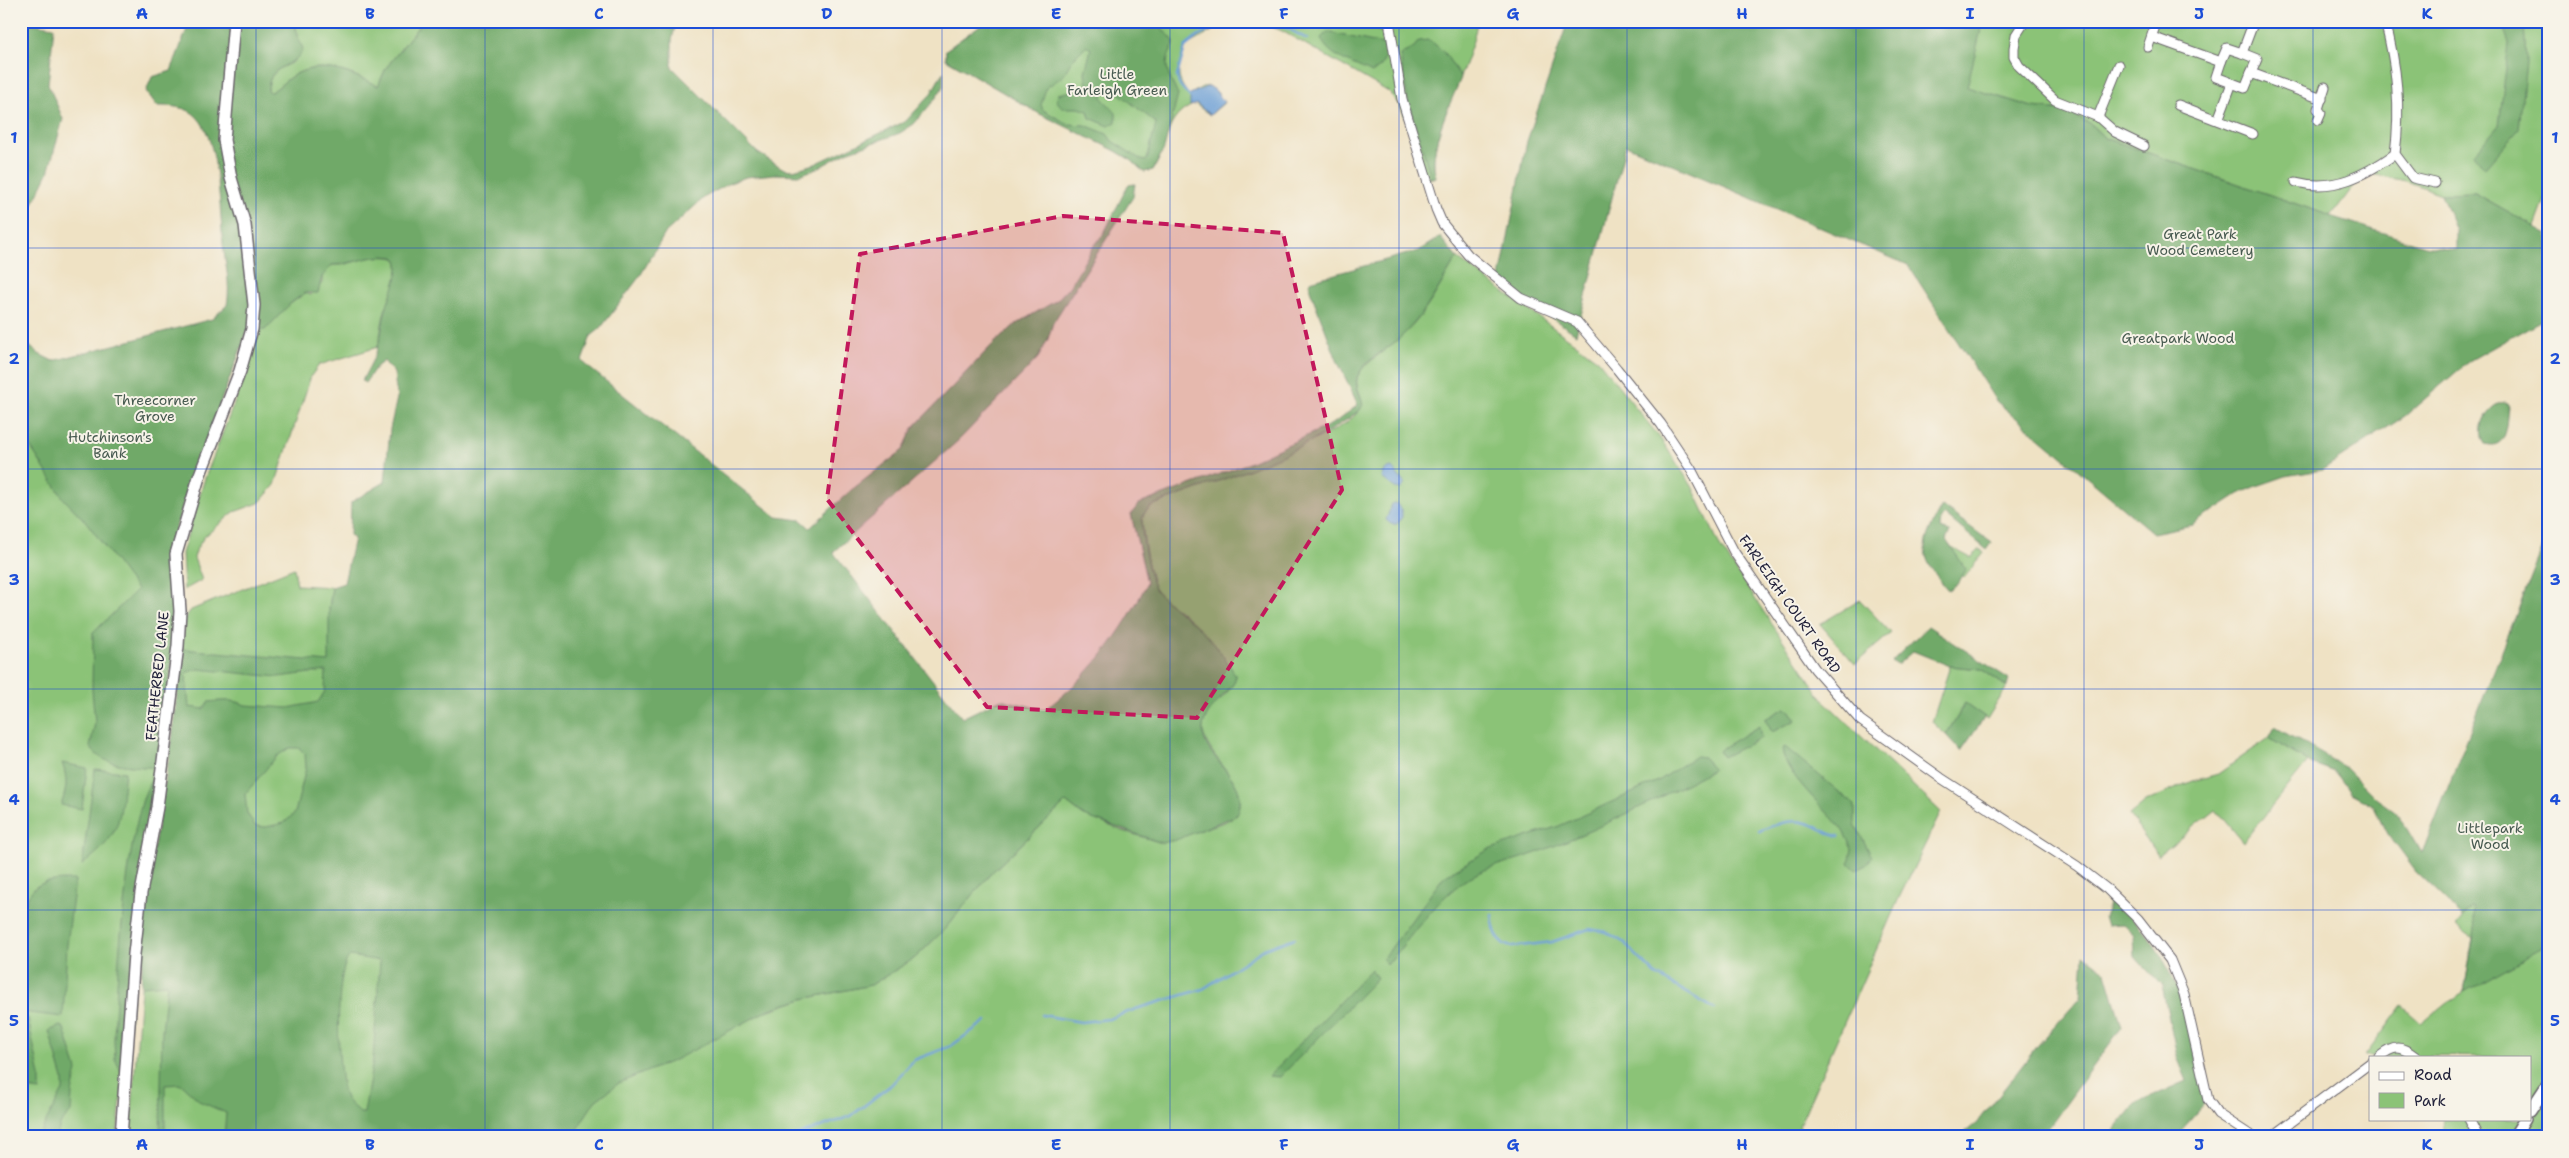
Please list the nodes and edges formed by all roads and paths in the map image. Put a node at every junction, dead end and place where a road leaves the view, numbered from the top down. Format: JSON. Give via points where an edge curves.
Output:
{"nodes":[{"id":1,"x":234,"y":21,"type":"edge"},
{"id":2,"x":1389,"y":21,"type":"edge"},
{"id":3,"x":2025,"y":21,"type":"edge"},
{"id":4,"x":2254,"y":21,"type":"edge"},
{"id":5,"x":2385,"y":21,"type":"edge"},
{"id":6,"x":2156,"y":26,"type":"dead end"},
{"id":7,"x":2152,"y":37,"type":"junction"},
{"id":8,"x":2148,"y":47,"type":"dead end"},
{"id":9,"x":2242,"y":53,"type":"junction"},
{"id":10,"x":2221,"y":62,"type":"junction"},
{"id":11,"x":2119,"y":65,"type":"dead end"},
{"id":12,"x":2251,"y":73,"type":"junction"},
{"id":13,"x":2232,"y":83,"type":"junction"},
{"id":14,"x":2326,"y":88,"type":"dead end"},
{"id":15,"x":2322,"y":99,"type":"junction"},
{"id":16,"x":2178,"y":105,"type":"dead end"},
{"id":17,"x":2098,"y":117,"type":"junction"},
{"id":18,"x":2218,"y":120,"type":"junction"},
{"id":19,"x":2318,"y":120,"type":"dead end"},
{"id":20,"x":2253,"y":134,"type":"dead end"},
{"id":21,"x":2144,"y":146,"type":"dead end"},
{"id":22,"x":2395,"y":154,"type":"junction"},
{"id":23,"x":2296,"y":182,"type":"dead end"},
{"id":24,"x":2435,"y":183,"type":"dead end"},
{"id":25,"x":2380,"y":1056,"type":"edge"},
{"id":26,"x":2415,"y":1056,"type":"edge"},
{"id":27,"x":2369,"y":1064,"type":"edge"},
{"id":28,"x":2548,"y":1084,"type":"edge"},
{"id":29,"x":2532,"y":1108,"type":"edge"},
{"id":30,"x":2470,"y":1120,"type":"edge"},
{"id":31,"x":2524,"y":1120,"type":"edge"},
{"id":32,"x":121,"y":1137,"type":"edge"},
{"id":33,"x":2253,"y":1137,"type":"edge"},
{"id":34,"x":2271,"y":1137,"type":"edge"},
{"id":35,"x":2478,"y":1137,"type":"edge"},
{"id":36,"x":2514,"y":1137,"type":"edge"}],
"edges":[{"from":1,"to":32,"type":"street","name":"FEATHERBED LANE","via":[[224,140],[245,225],[254,305],[252,329],[240,371],[199,477],[176,554],[180,611],[178,646],[167,738],[139,910]]},
{"from":2,"to":33,"type":"street","name":"FARLEIGH COURT ROAD","via":[[1402,99],[1436,209],[1453,238],[1487,272],[1521,298],[1576,322],[1617,369],[1691,468],[1734,552],[1815,669],[1848,709],[1941,778],[2077,866],[2138,919],[2170,960],[2184,994],[2208,1100],[2218,1114]]},
{"from":3,"to":17,"type":"street","via":[[2015,42],[2014,57],[2020,66],[2055,100]]},
{"from":4,"to":9,"type":"street"},
{"from":5,"to":22,"type":"street","via":[[2394,54],[2399,102]]},
{"from":6,"to":7,"type":"street"},
{"from":7,"to":8,"type":"street"},
{"from":7,"to":10,"type":"street"},
{"from":9,"to":10,"type":"street","via":[[2226,48]]},
{"from":9,"to":12,"type":"street","via":[[2257,59]]},
{"from":10,"to":13,"type":"street","via":[[2216,77]]},
{"from":11,"to":17,"type":"street"},
{"from":12,"to":13,"type":"street","via":[[2245,88]]},
{"from":12,"to":15,"type":"street"},
{"from":13,"to":18,"type":"street"},
{"from":14,"to":15,"type":"street"},
{"from":15,"to":19,"type":"street"},
{"from":16,"to":18,"type":"street"},
{"from":17,"to":21,"type":"street","via":[[2115,132]]},
{"from":18,"to":20,"type":"street"},
{"from":22,"to":23,"type":"street","via":[[2343,182],[2324,186]]},
{"from":22,"to":24,"type":"street","via":[[2413,178]]},
{"from":25,"to":26,"type":"street","via":[[2395,1046],[2404,1047]]},
{"from":27,"to":34,"type":"street"},
{"from":28,"to":29,"type":"street"},
{"from":30,"to":35,"type":"street"},
{"from":31,"to":36,"type":"street"}]}
